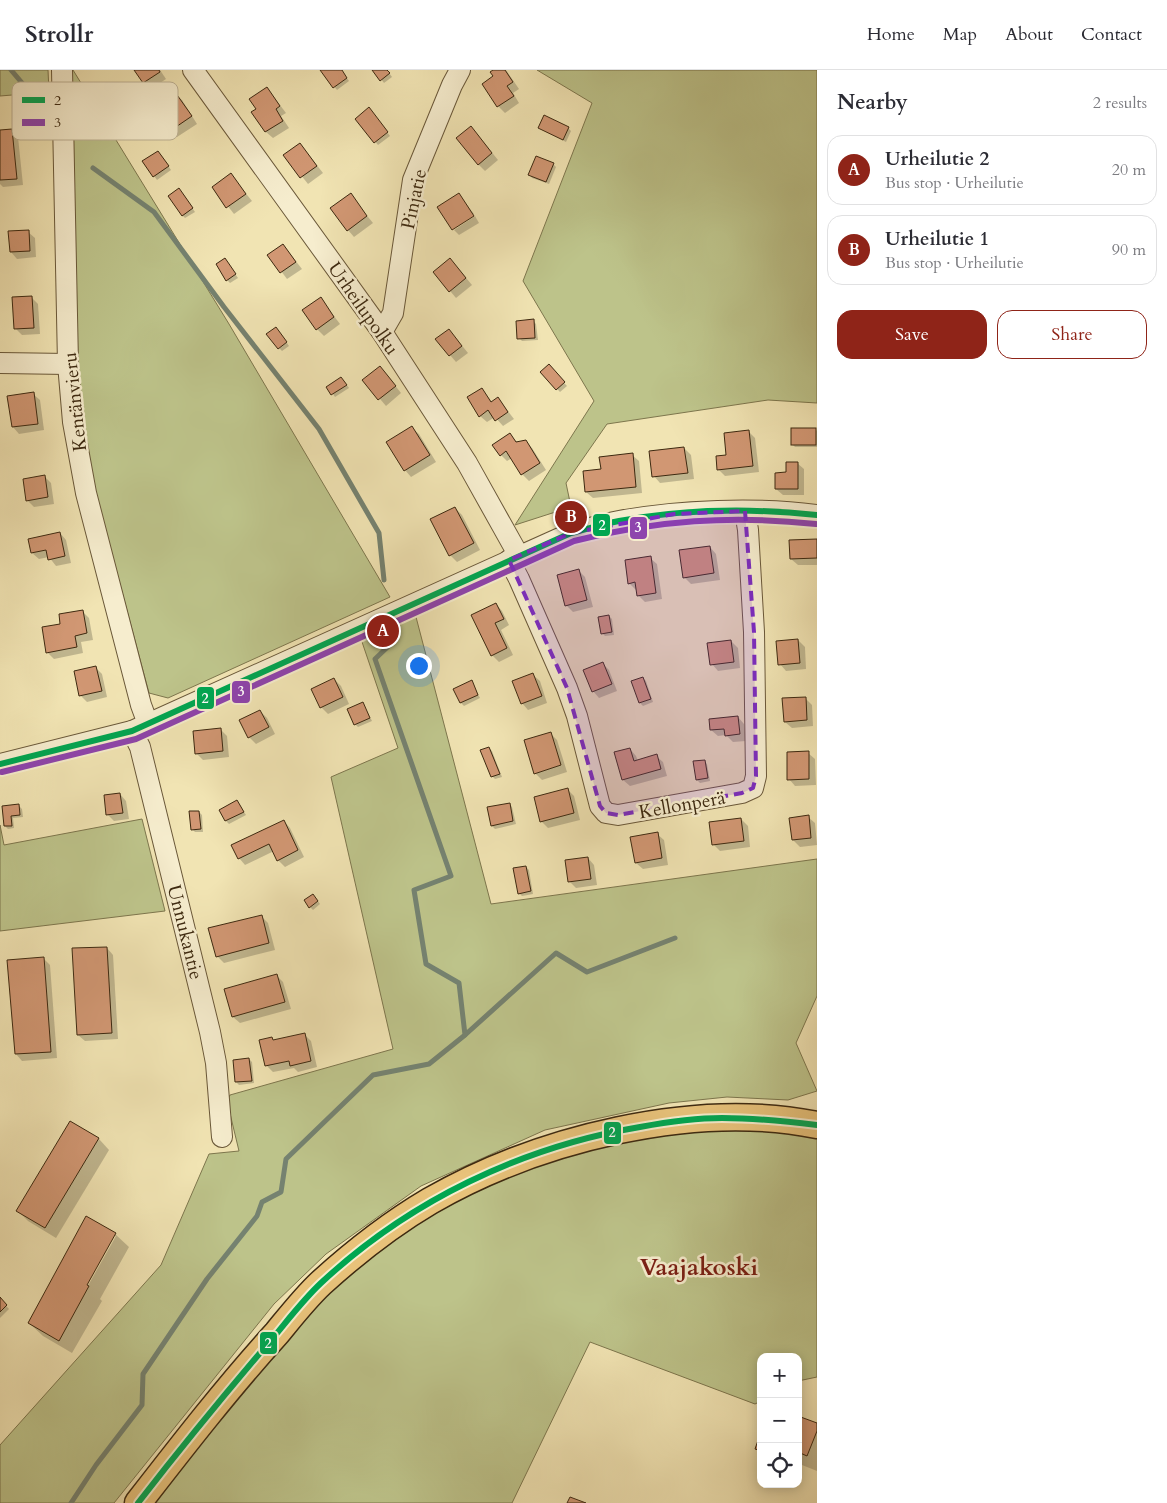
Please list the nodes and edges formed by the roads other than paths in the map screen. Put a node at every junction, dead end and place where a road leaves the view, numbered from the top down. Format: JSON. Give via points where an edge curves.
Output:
{"nodes":[{"id":1,"x":193,"y":70,"type":"edge"},
{"id":2,"x":460,"y":70,"type":"edge"},
{"id":3,"x":63,"y":140,"type":"edge"},
{"id":4,"x":382,"y":332,"type":"junction"},
{"id":5,"x":0,"y":363,"type":"edge"},
{"id":6,"x":68,"y":364,"type":"junction"},
{"id":7,"x":745,"y":511,"type":"junction"},
{"id":8,"x":817,"y":515,"type":"edge"},
{"id":9,"x":514,"y":558,"type":"junction"},
{"id":10,"x":140,"y":728,"type":"junction"},
{"id":11,"x":0,"y":764,"type":"edge"},
{"id":12,"x":817,"y":1125,"type":"edge"},
{"id":13,"x":222,"y":1137,"type":"dead end"},
{"id":14,"x":138,"y":1503,"type":"edge"}],
"edges":[{"from":1,"to":4,"type":"street","name":"Urheilupolku"},
{"from":2,"to":4,"type":"street","name":"Pinjatie","via":[[413,180],[393,313]]},
{"from":3,"to":6,"type":"street","name":"Kentänvieru"},
{"from":4,"to":9,"type":"street","name":"Urheilupolku","via":[[468,463]]},
{"from":5,"to":6,"type":"street"},
{"from":6,"to":10,"type":"street","name":"Kentänvieru","via":[[73,422],[86,493],[141,704]]},
{"from":7,"to":8,"type":"street"},
{"from":7,"to":9,"type":"street","via":[[674,514],[619,521],[571,533]]},
{"from":7,"to":9,"type":"street","name":"Kellonperä","via":[[754,632],[756,776],[753,788],[742,793],[618,815],[606,813],[597,798],[567,688],[519,579]]},
{"from":9,"to":10,"type":"street"},
{"from":10,"to":11,"type":"street"},
{"from":10,"to":13,"type":"street","name":"Unnukantie","via":[[142,757],[210,1032]]},
{"from":12,"to":14,"type":"main road","via":[[792,1120],[725,1117],[674,1120],[607,1133],[500,1168],[430,1201],[378,1235],[320,1284],[210,1410]]}]}
